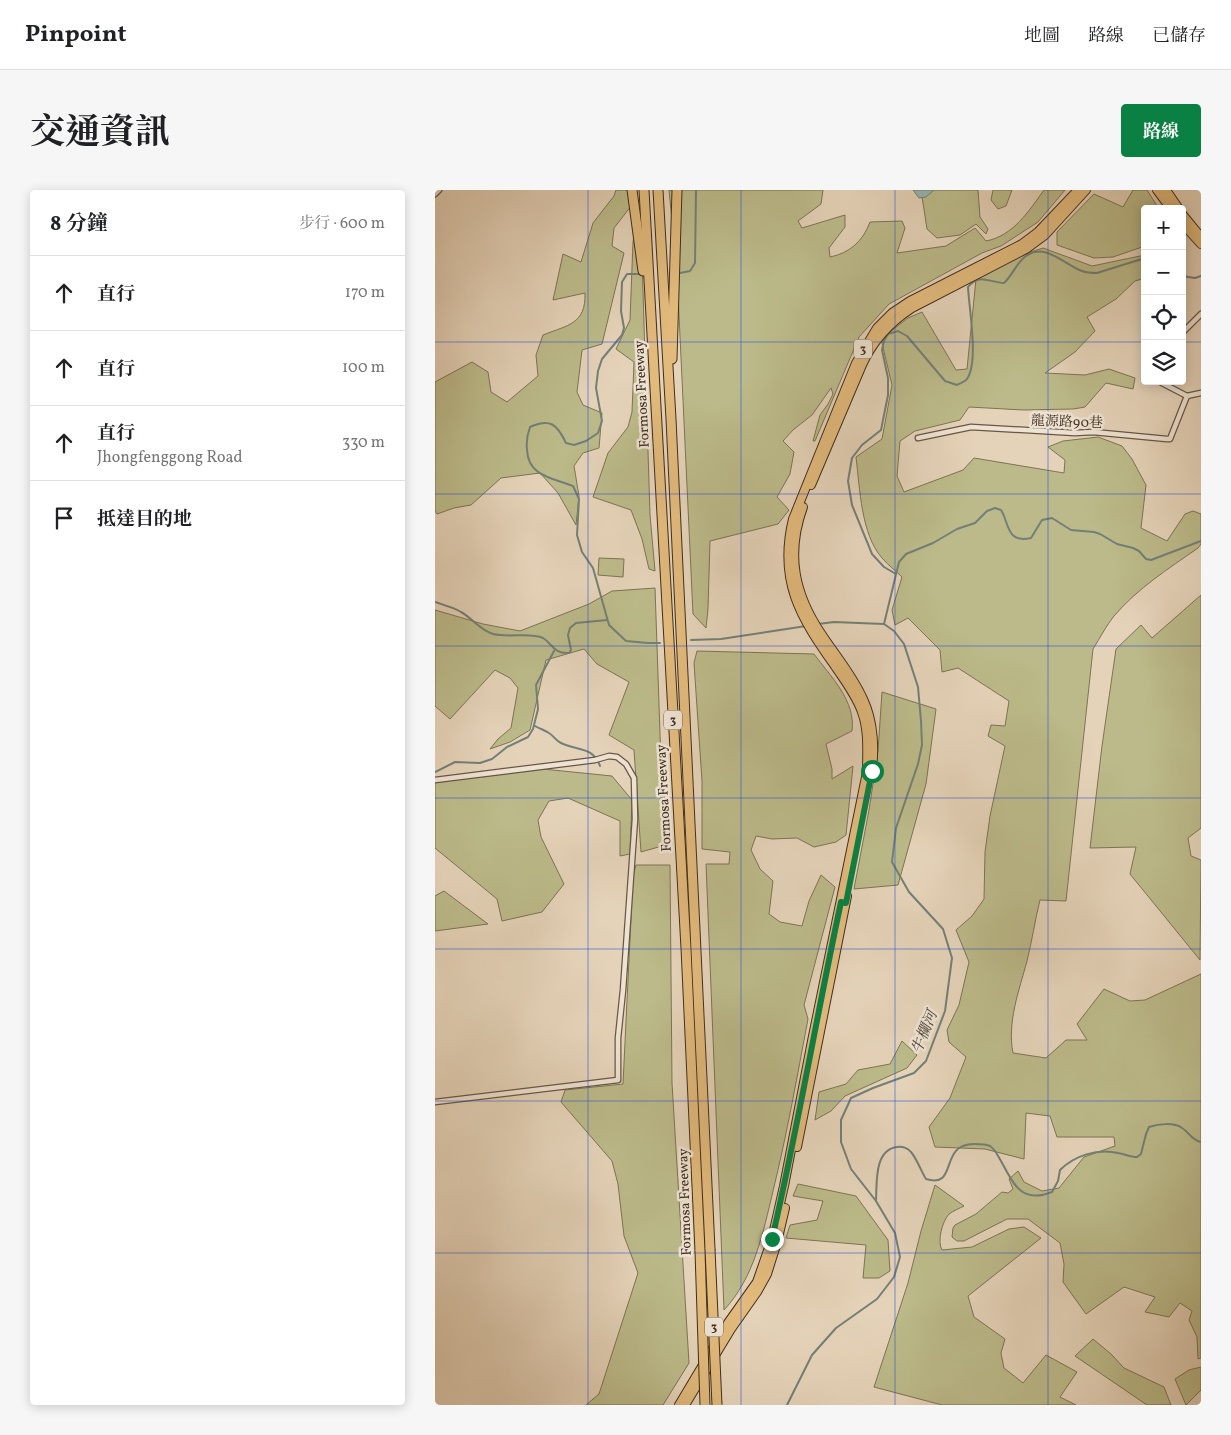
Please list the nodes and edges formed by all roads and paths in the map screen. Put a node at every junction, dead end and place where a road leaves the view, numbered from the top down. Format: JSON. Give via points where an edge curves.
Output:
{"nodes":[{"id":1,"x":439,"y":190,"type":"edge"},
{"id":2,"x":632,"y":190,"type":"edge"},
{"id":3,"x":644,"y":190,"type":"edge"},
{"id":4,"x":658,"y":190,"type":"edge"},
{"id":5,"x":677,"y":190,"type":"edge"},
{"id":6,"x":1078,"y":190,"type":"edge"},
{"id":7,"x":1086,"y":190,"type":"edge"},
{"id":8,"x":1157,"y":190,"type":"edge"},
{"id":9,"x":1166,"y":190,"type":"edge"},
{"id":10,"x":435,"y":194,"type":"edge"},
{"id":11,"x":1168,"y":205,"type":"edge"},
{"id":12,"x":1176,"y":205,"type":"edge"},
{"id":13,"x":1186,"y":219,"type":"edge"},
{"id":14,"x":1186,"y":228,"type":"edge"},
{"id":15,"x":1201,"y":237,"type":"edge"},
{"id":16,"x":1201,"y":244,"type":"edge"},
{"id":17,"x":942,"y":288,"type":"junction"},
{"id":18,"x":1201,"y":314,"type":"edge"},
{"id":19,"x":651,"y":326,"type":"junction"},
{"id":20,"x":1186,"y":329,"type":"edge"},
{"id":21,"x":1166,"y":385,"type":"edge"},
{"id":22,"x":1201,"y":393,"type":"edge"},
{"id":23,"x":1187,"y":396,"type":"junction"},
{"id":24,"x":671,"y":419,"type":"junction"},
{"id":25,"x":918,"y":438,"type":"dead end"},
{"id":26,"x":435,"y":780,"type":"edge"},
{"id":27,"x":435,"y":1102,"type":"edge"},
{"id":28,"x":736,"y":1318,"type":"junction"},
{"id":29,"x":679,"y":1405,"type":"edge"},
{"id":30,"x":685,"y":1405,"type":"edge"},
{"id":31,"x":705,"y":1405,"type":"edge"},
{"id":32,"x":717,"y":1405,"type":"edge"}],
"edges":[{"from":1,"to":10,"type":"street"},
{"from":2,"to":19,"type":"highway"},
{"from":3,"to":19,"type":"highway","name":"Formosa Freeway","number":"3"},
{"from":4,"to":24,"type":"highway","name":"Formosa Freeway","number":"3"},
{"from":5,"to":24,"type":"highway"},
{"from":6,"to":17,"type":"main road","number":"3","via":[[1022,244]]},
{"from":7,"to":17,"type":"main road","number":"3","via":[[1045,236],[1026,249]]},
{"from":8,"to":11,"type":"main road"},
{"from":9,"to":12,"type":"main road"},
{"from":13,"to":15,"type":"main road"},
{"from":14,"to":16,"type":"main road"},
{"from":17,"to":28,"type":"main road","number":"3","via":[[897,318],[869,348],[796,528],[794,565],[801,605],[856,698],[870,735],[867,772],[843,902],[772,1239],[757,1282]]},
{"from":18,"to":20,"type":"street"},
{"from":19,"to":31,"type":"highway","name":"Formosa Freeway","number":"3","bridge":true,"via":[[686,948]]},
{"from":21,"to":23,"type":"street"},
{"from":22,"to":23,"type":"street"},
{"from":23,"to":25,"type":"street","name":"龍源路90巷","via":[[1167,439],[971,427]]},
{"from":24,"to":32,"type":"highway","name":"Formosa Freeway","number":"3","bridge":true},
{"from":26,"to":27,"type":"street","via":[[617,757],[626,764],[634,778],[635,819],[618,1038],[618,1080]]},
{"from":28,"to":29,"type":"main road","number":"3"},
{"from":28,"to":30,"type":"main road","number":"3"}]}
